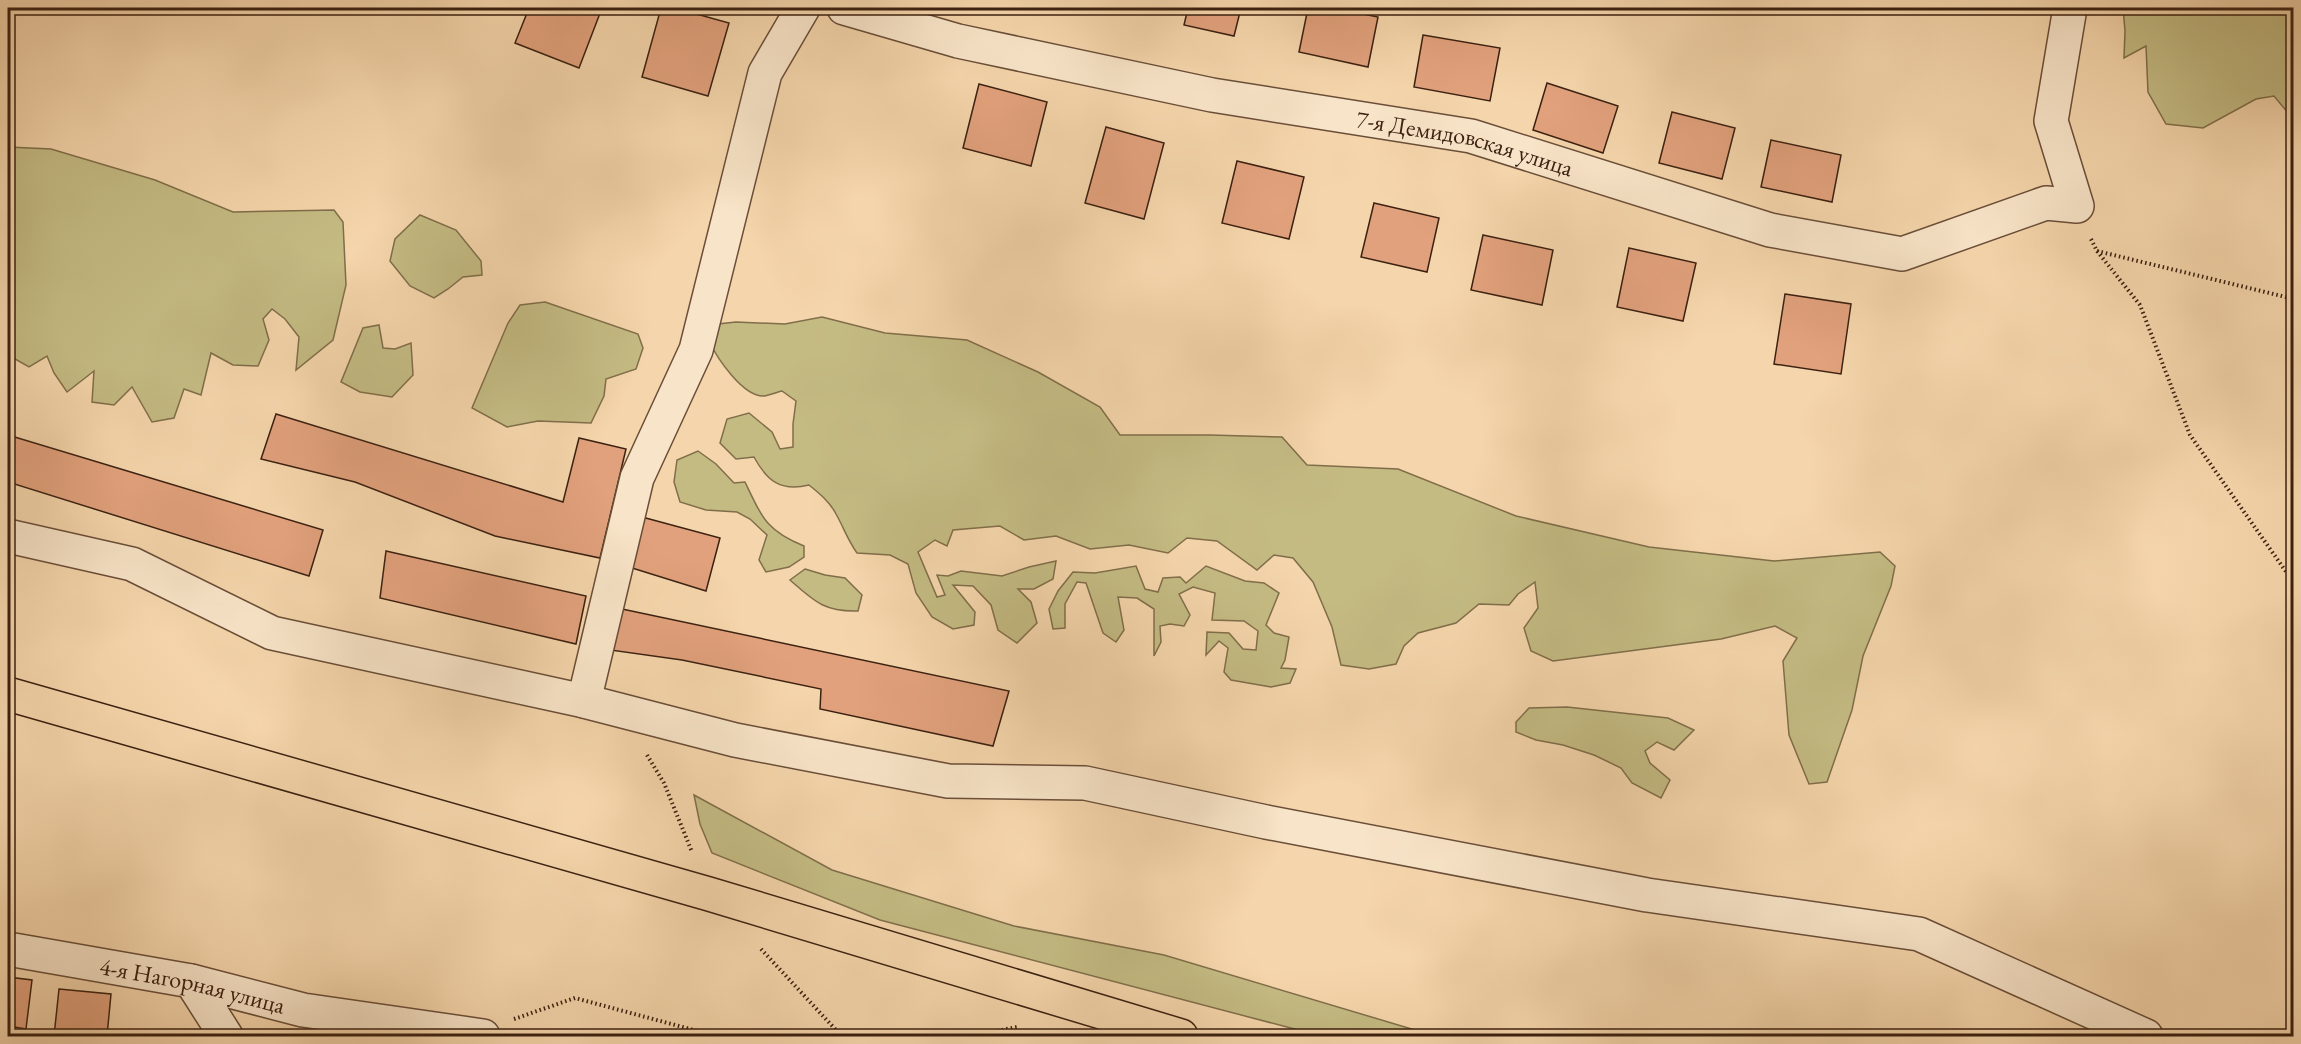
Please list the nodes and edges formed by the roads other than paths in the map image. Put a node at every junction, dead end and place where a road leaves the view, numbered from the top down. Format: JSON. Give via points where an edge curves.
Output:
{"nodes":[{"id":1,"x":803,"y":8,"type":"edge"},
{"id":2,"x":844,"y":8,"type":"edge"},
{"id":3,"x":2070,"y":8,"type":"edge"},
{"id":4,"x":8,"y":536,"type":"edge"},
{"id":5,"x":8,"y":694,"type":"edge"},
{"id":6,"x":584,"y":702,"type":"junction"},
{"id":7,"x":8,"y":949,"type":"edge"},
{"id":8,"x":191,"y":981,"type":"junction"},
{"id":9,"x":475,"y":1035,"type":"edge"},
{"id":10,"x":226,"y":1036,"type":"edge"},
{"id":11,"x":1180,"y":1036,"type":"edge"},
{"id":12,"x":2146,"y":1036,"type":"edge"}],
"edges":[{"from":1,"to":6,"type":"street","via":[[765,73],[696,350],[637,478]]},
{"from":2,"to":3,"type":"street","name":"7-я Демидовская улица","via":[[958,41],[1212,95],[1471,136],[1770,230],[1902,254],[2046,203],[2077,206],[2051,121]]},
{"from":4,"to":6,"type":"street","via":[[132,564],[272,633]]},
{"from":5,"to":11,"type":"main road","via":[[709,894]]},
{"from":6,"to":12,"type":"street","via":[[735,740],[948,781],[1085,783],[1647,896],[1919,934]]},
{"from":7,"to":8,"type":"street","name":"4-я Нагорная улица"},
{"from":8,"to":9,"type":"street","name":"4-я Нагорная улица","via":[[303,1010]]},
{"from":8,"to":10,"type":"street"}]}
